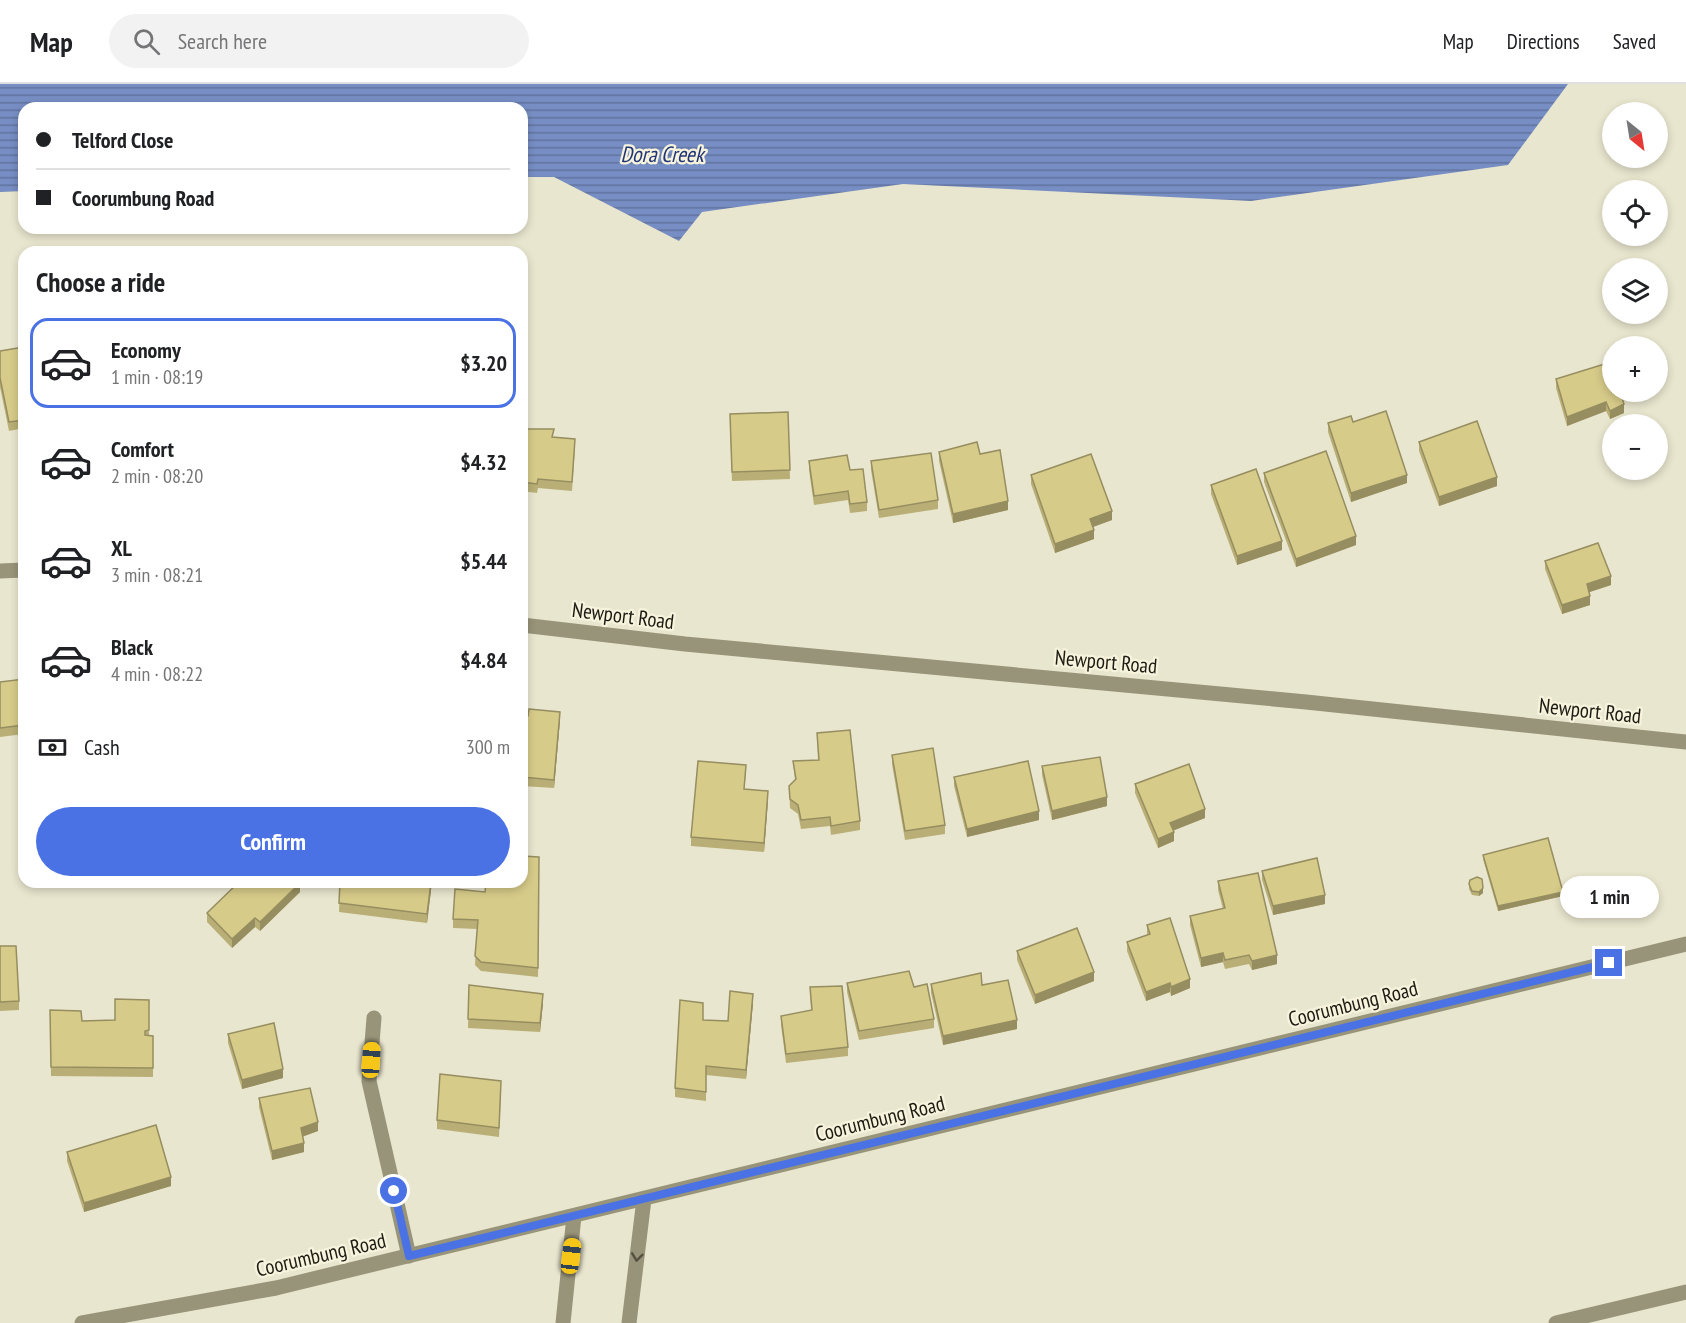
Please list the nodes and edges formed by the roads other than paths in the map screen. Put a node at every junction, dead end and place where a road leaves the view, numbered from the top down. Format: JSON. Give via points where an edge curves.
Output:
{"nodes":[{"id":1,"x":18,"y":570,"type":"edge"},
{"id":2,"x":0,"y":571,"type":"edge"},
{"id":3,"x":528,"y":626,"type":"edge"},
{"id":4,"x":1686,"y":742,"type":"edge"},
{"id":5,"x":1686,"y":944,"type":"edge"},
{"id":6,"x":374,"y":1018,"type":"dead end"},
{"id":7,"x":644,"y":1199,"type":"junction"},
{"id":8,"x":574,"y":1216,"type":"junction"},
{"id":9,"x":409,"y":1256,"type":"junction"},
{"id":10,"x":1686,"y":1292,"type":"edge"},
{"id":11,"x":82,"y":1323,"type":"edge"},
{"id":12,"x":563,"y":1323,"type":"edge"},
{"id":13,"x":629,"y":1323,"type":"edge"},
{"id":14,"x":1556,"y":1323,"type":"edge"}],
"edges":[{"from":1,"to":2,"type":"street"},
{"from":3,"to":4,"type":"street","name":"Newport Road"},
{"from":5,"to":7,"type":"street","name":"Coorumbung Road"},
{"from":6,"to":9,"type":"street","via":[[369,1081]]},
{"from":7,"to":8,"type":"street","name":"Coorumbung Road"},
{"from":7,"to":13,"type":"street","one_way":true},
{"from":8,"to":9,"type":"street","name":"Coorumbung Road"},
{"from":8,"to":12,"type":"street"},
{"from":9,"to":11,"type":"street","name":"Coorumbung Road","via":[[276,1288]]},
{"from":10,"to":14,"type":"street"}]}
